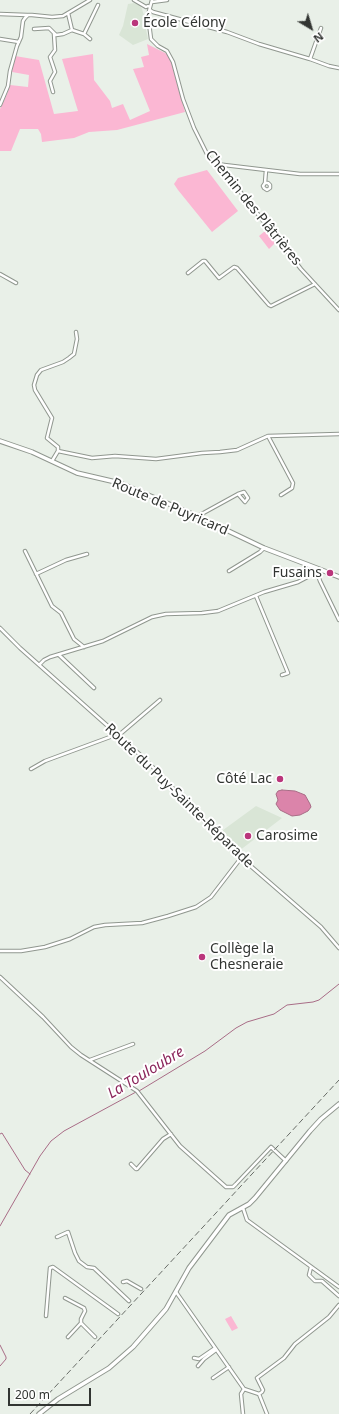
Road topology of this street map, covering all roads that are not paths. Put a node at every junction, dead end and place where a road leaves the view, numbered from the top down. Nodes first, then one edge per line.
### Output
1 (90, 0) edge
2 (134, 0) edge
3 (167, 0) edge
4 (152, 1) edge
5 (98, 5) dead end
6 (149, 9) junction
7 (68, 13) junction
8 (0, 14) edge
9 (28, 15) junction
10 (321, 28) dead end
11 (34, 29) dead end
12 (72, 30) junction
13 (54, 34) junction
14 (84, 34) junction
15 (0, 39) edge
16 (90, 39) dead end
17 (19, 42) junction
18 (310, 59) junction
19 (339, 68) edge
20 (54, 92) dead end
21 (0, 105) edge
22 (215, 163) junction
23 (266, 170) junction
24 (339, 174) edge
25 (265, 183) dead end
26 (188, 273) dead end
27 (0, 274) edge
28 (16, 283) dead end
29 (315, 284) junction
30 (339, 310) edge
31 (76, 332) dead end
32 (339, 434) edge
33 (268, 436) junction
34 (0, 441) edge
35 (58, 451) junction
36 (52, 461) junction
37 (238, 494) dead end
38 (281, 495) dead end
39 (197, 516) junction
40 (264, 548) junction
41 (25, 551) dead end
42 (87, 554) dead end
43 (318, 570) junction
44 (229, 571) dead end
45 (36, 574) junction
46 (339, 577) edge
47 (256, 596) junction
48 (339, 620) edge
49 (0, 628) edge
50 (85, 647) junction
51 (58, 654) junction
52 (39, 665) junction
53 (282, 675) dead end
54 (94, 688) dead end
55 (160, 700) dead end
56 (118, 734) junction
57 (31, 770) dead end
58 (241, 858) junction
59 (339, 948) edge
60 (0, 951) edge
61 (0, 977) edge
62 (133, 1044) dead end
63 (90, 1060) junction
64 (339, 1104) edge
65 (171, 1134) junction
66 (286, 1161) junction
67 (131, 1164) dead end
68 (243, 1208) junction
69 (57, 1237) dead end
70 (311, 1267) junction
71 (123, 1282) dead end
72 (339, 1287) edge
73 (141, 1289) dead end
74 (176, 1292) junction
75 (339, 1296) edge
76 (65, 1298) dead end
77 (129, 1301) dead end
78 (339, 1305) edge
79 (118, 1314) dead end
80 (46, 1316) dead end
81 (81, 1323) junction
82 (68, 1337) dead end
83 (95, 1337) dead end
84 (216, 1349) junction
85 (194, 1358) dead end
86 (198, 1366) dead end
87 (229, 1367) junction
88 (213, 1378) dead end
89 (244, 1389) junction
90 (259, 1394) junction
91 (39, 1414) edge
92 (243, 1414) edge
93 (267, 1414) edge

1 - 7 street
2 - 6 street
3 - 4 street
4 - 6 street
5 - 14 street
6 - 18 street
6 - 22 street, Chemin des Plâtrières
7 - 9 street
7 - 12 street
8 - 9 street
9 - 17 street
10 - 18 street
11 - 13 street
12 - 13 street
12 - 14 street
13 - 20 street
14 - 16 street
15 - 17 street
17 - 21 street
18 - 19 street
22 - 23 street
22 - 29 street, Chemin des Plâtrières
23 - 24 street
23 - 25 street
26 - 29 street
27 - 28 street
29 - 30 street, Chemin des Plâtrières
31 - 35 street
32 - 33 street
33 - 35 street
33 - 38 street
34 - 36 main road, Route de Puyricard
35 - 36 street
36 - 39 main road, Route de Puyricard
37 - 39 street
39 - 40 main road, Route de Puyricard
40 - 43 main road, Route de Puyricard
40 - 44 street
41 - 45 street
42 - 45 street
43 - 46 main road, Route de Puyricard
43 - 47 street
43 - 48 street
45 - 50 street
47 - 50 street
47 - 53 street
49 - 52 street, Route du Puy-Sainte-Réparade
50 - 51 street
51 - 52 street
51 - 54 street
52 - 56 street, Route du Puy-Sainte-Réparade
55 - 56 street
56 - 57 street
56 - 58 street, Route du Puy-Sainte-Réparade
58 - 59 street, Route du Puy-Sainte-Réparade
58 - 60 street
61 - 63 street
62 - 63 street
63 - 65 street
64 - 66 main road
65 - 66 street
65 - 67 street
66 - 68 main road
68 - 70 street
68 - 74 main road
69 - 77 street
70 - 72 street
70 - 75 street
71 - 73 street
74 - 84 street
74 - 91 main road
76 - 81 street
78 - 90 street
79 - 80 street
81 - 82 street
81 - 83 street
84 - 85 street
84 - 86 street
84 - 87 street
87 - 88 street
87 - 89 street
89 - 90 street
89 - 92 street
90 - 93 street

